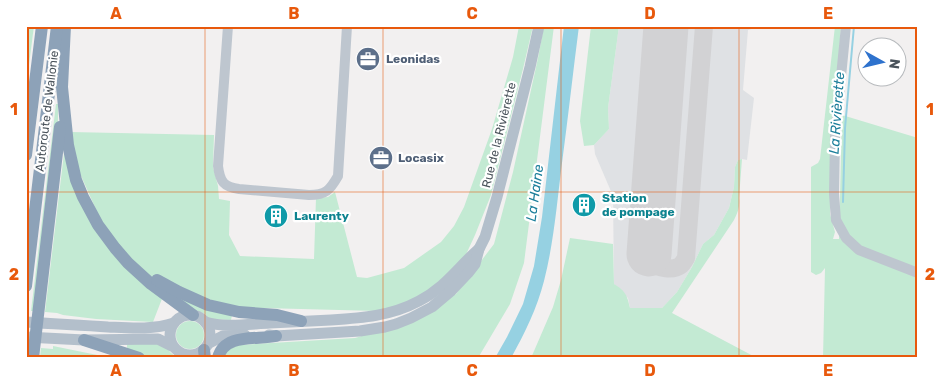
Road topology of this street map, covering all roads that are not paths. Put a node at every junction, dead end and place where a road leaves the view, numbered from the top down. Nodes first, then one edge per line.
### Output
1 (42, 26) edge
2 (57, 26) edge
3 (65, 26) edge
4 (228, 26) edge
5 (347, 26) edge
6 (539, 26) edge
7 (846, 26) edge
8 (62, 88) junction
9 (26, 155) edge
10 (115, 248) junction
11 (479, 249) junction
12 (918, 273) edge
13 (26, 286) edge
14 (192, 316) junction
15 (301, 321) junction
16 (26, 322) edge
17 (205, 322) junction
18 (174, 323) junction
19 (276, 336) junction
20 (26, 337) edge
21 (84, 340) junction
22 (172, 346) junction
23 (206, 350) edge
24 (33, 358) edge
25 (139, 358) edge
26 (218, 358) edge

1 - 9 highway, Autoroute de Wallonie
2 - 13 highway, Autoroute de Wallonie
3 - 8 highway
4 - 5 street
6 - 11 main road, Rue de la Rivièrette
7 - 12 street
8 - 10 highway
8 - 24 highway
10 - 14 highway
10 - 15 highway
11 - 15 main road
11 - 19 main road, Rue de la Rivièrette
14 - 17 main road
14 - 18 main road
15 - 17 main road
16 - 18 main road
17 - 23 main road
18 - 22 main road
19 - 23 main road, Rue de la Rivièrette
19 - 26 highway
20 - 21 main road
21 - 22 main road
21 - 25 highway
22 - 23 main road

